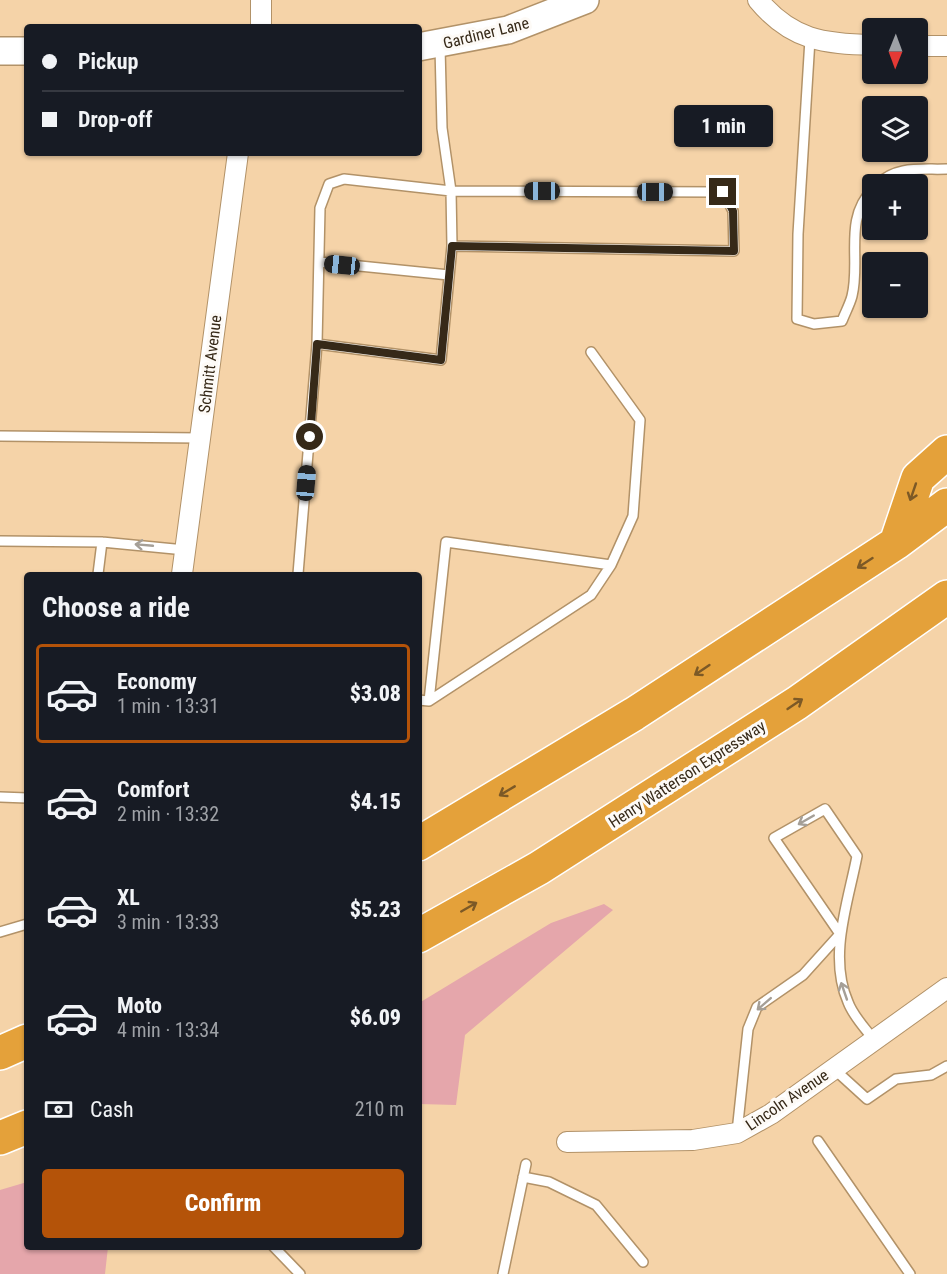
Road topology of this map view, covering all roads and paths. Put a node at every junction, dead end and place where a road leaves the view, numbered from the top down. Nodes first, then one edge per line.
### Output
1 (261, 0) edge
2 (585, 0) edge
3 (758, 0) edge
4 (261, 24) edge
5 (810, 39) junction
6 (862, 45) edge
7 (429, 46) edge
8 (928, 46) edge
9 (947, 46) edge
10 (0, 51) edge
11 (24, 51) edge
12 (238, 156) edge
13 (947, 169) edge
14 (894, 174) edge
15 (451, 191) junction
16 (862, 205) edge
17 (452, 246) junction
18 (320, 262) junction
19 (449, 275) junction
20 (317, 344) junction
21 (591, 352) dead end
22 (0, 436) edge
23 (200, 438) junction
24 (947, 452) edge
25 (947, 505) edge
26 (0, 541) edge
27 (102, 542) junction
28 (896, 543) junction
29 (185, 550) junction
30 (611, 565) junction
31 (98, 572) edge
32 (182, 572) edge
33 (298, 572) edge
34 (947, 597) edge
35 (422, 700) edge
36 (429, 701) junction
37 (0, 797) edge
38 (24, 798) edge
39 (422, 842) edge
40 (24, 925) edge
41 (0, 932) edge
42 (422, 934) edge
43 (840, 934) junction
44 (947, 988) edge
45 (874, 1040) junction
46 (24, 1042) edge
47 (0, 1053) edge
48 (947, 1066) edge
49 (834, 1069) junction
50 (24, 1128) edge
51 (737, 1133) junction
52 (0, 1138) edge
53 (818, 1141) dead end
54 (567, 1142) dead end
55 (526, 1164) dead end
56 (523, 1177) junction
57 (276, 1250) edge
58 (643, 1262) dead end
59 (300, 1274) edge
60 (503, 1274) edge
61 (910, 1274) edge

1 - 4 street
2 - 7 street, Gardiner Lane
3 - 5 street
5 - 6 street
5 - 16 lane
7 - 15 lane
8 - 9 street
10 - 11 street
12 - 23 street, Schmitt Avenue
13 - 14 lane
15 - 17 lane
15 - 17 lane
15 - 18 lane
17 - 19 lane
18 - 19 lane
18 - 20 lane
19 - 20 lane
20 - 33 lane
21 - 30 lane
22 - 23 lane
23 - 29 street, Schmitt Avenue
24 -> 28 highway
25 - 28 highway
26 - 27 lane
29 -> 27 lane
27 - 31 lane
28 -> 39 highway
29 - 32 street, Schmitt Avenue
30 - 36 lane
30 - 36 lane
42 -> 34 highway, Henry Watterson Expressway
35 - 36 lane
37 - 38 lane
40 - 41 lane
43 -> 43 lane
45 -> 43 lane
43 -> 51 lane
44 - 45 street, Lincoln Avenue
45 - 49 street, Lincoln Avenue
46 - 47 highway
48 - 49 lane
49 - 51 street, Lincoln Avenue
50 - 52 highway
51 - 54 street, Lincoln Avenue
53 - 61 lane
55 - 56 lane
56 - 58 lane
56 - 60 lane
57 - 59 lane

